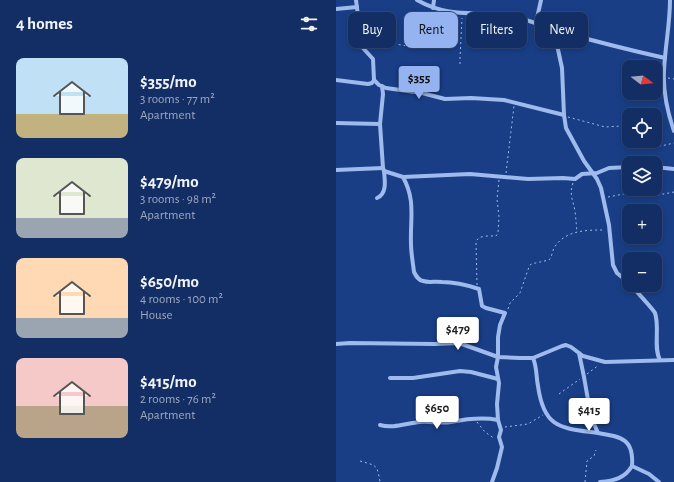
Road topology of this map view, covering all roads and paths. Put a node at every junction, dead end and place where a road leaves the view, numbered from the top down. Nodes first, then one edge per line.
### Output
1 (356, 0) edge
2 (417, 0) edge
3 (434, 0) edge
4 (541, 0) edge
5 (670, 0) edge
6 (357, 7) junction
7 (433, 8) junction
8 (336, 9) edge
9 (538, 12) edge
10 (464, 13) junction
11 (535, 23) edge
12 (588, 39) edge
13 (396, 43) edge
14 (558, 48) edge
15 (665, 58) junction
16 (460, 64) dead end
17 (664, 77) junction
18 (674, 79) edge
19 (336, 80) edge
20 (374, 80) junction
21 (382, 86) junction
22 (514, 103) junction
23 (564, 115) junction
24 (336, 123) edge
25 (380, 124) junction
26 (622, 126) edge
27 (674, 131) edge
28 (674, 143) edge
29 (662, 146) edge
30 (622, 167) edge
31 (662, 168) edge
32 (384, 169) junction
33 (674, 169) edge
34 (336, 170) edge
35 (592, 174) junction
36 (403, 177) junction
37 (499, 177) junction
38 (505, 177) junction
39 (575, 179) junction
40 (674, 192) edge
41 (377, 198) dead end
42 (603, 201) junction
43 (609, 230) junction
44 (577, 231) junction
45 (622, 276) edge
46 (479, 289) junction
47 (637, 292) edge
48 (505, 313) junction
49 (336, 344) edge
50 (579, 353) junction
51 (498, 357) junction
52 (533, 358) junction
53 (660, 360) junction
54 (674, 360) edge
55 (605, 362) junction
56 (584, 376) junction
57 (390, 378) dead end
58 (498, 379) junction
59 (559, 394) dead end
60 (547, 413) junction
61 (476, 420) junction
62 (498, 420) junction
63 (380, 425) dead end
64 (501, 428) junction
65 (598, 433) junction
66 (501, 441) junction
67 (596, 450) dead end
68 (360, 461) dead end
69 (632, 466) junction
70 (380, 482) edge
71 (492, 482) edge
72 (585, 482) edge
73 (600, 482) edge
74 (659, 482) edge

1 - 6 street
2 - 7 street
3 - 7 street
4 - 9 street
5 - 15 street
6 - 8 street
6 - 20 street
7 - 10 street
7 - 13 path
10 - 11 street
10 - 16 path
12 - 15 street
14 - 23 street
15 - 17 street
17 - 18 path
17 - 27 street
19 - 20 street
20 - 21 street
21 - 22 street
21 - 25 street
22 - 23 street
22 - 38 path
23 - 26 path
23 - 35 street
24 - 25 street
25 - 32 street
28 - 29 path
30 - 35 street
31 - 33 street
32 - 34 street
32 - 36 street
32 - 41 street
35 - 39 street
35 - 42 street
36 - 37 street
36 - 46 street
37 - 38 street
37 - 46 path
38 - 39 street
39 - 44 path
40 - 42 path
42 - 43 street
43 - 44 path
43 - 45 street
44 - 48 path
46 - 48 street
47 - 53 street
48 - 51 street
49 - 51 street
50 - 52 street
50 - 55 street
50 - 56 street
51 - 52 street
51 - 58 street
52 - 60 street
53 - 54 street
53 - 55 street
55 - 56 path
56 - 59 path
56 - 65 street
57 - 58 street
58 - 62 street
60 - 64 path
60 - 65 street
61 - 62 street
61 - 63 street
61 - 66 path
62 - 64 street
64 - 66 street
65 - 69 street
66 - 71 street
67 - 72 path
68 - 70 path
69 - 73 street
69 - 74 street

